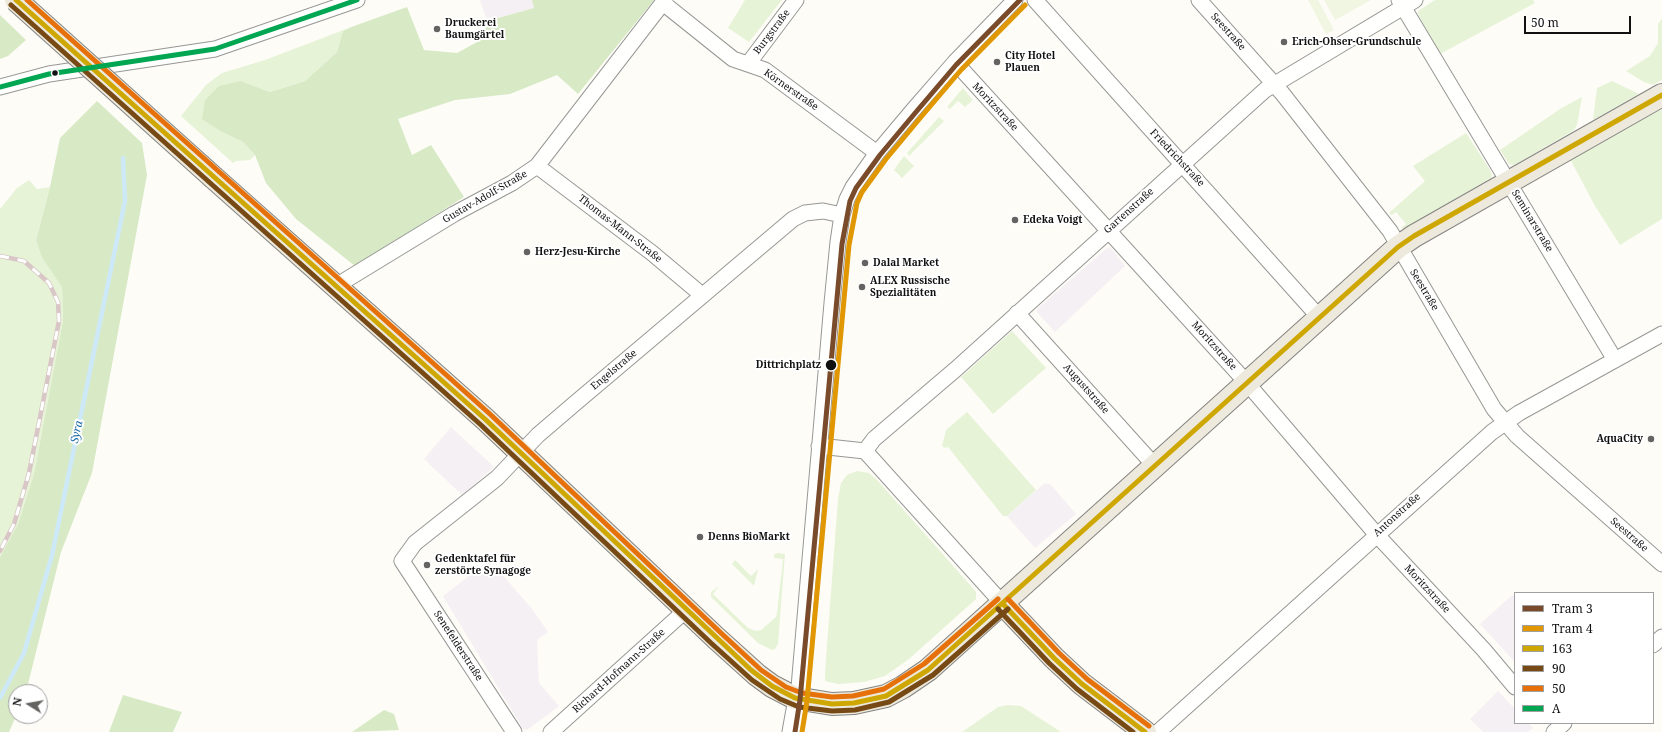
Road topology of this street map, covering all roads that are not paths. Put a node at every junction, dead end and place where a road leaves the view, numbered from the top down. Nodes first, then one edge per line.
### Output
1 (16, 0) edge
2 (357, 0) edge
3 (796, 0) edge
4 (1015, 0) edge
5 (1035, 0) edge
6 (1199, 0) edge
7 (664, 2) edge
8 (1406, 2) edge
9 (955, 62) junction
10 (748, 64) junction
11 (1274, 83) junction
12 (0, 87) edge
13 (1662, 95) edge
14 (877, 153) junction
15 (1182, 164) junction
16 (537, 166) junction
17 (1508, 182) junction
18 (842, 215) junction
19 (1109, 230) junction
20 (1398, 247) junction
21 (336, 286) junction
22 (702, 295) junction
23 (1017, 313) junction
24 (1319, 317) junction
25 (1662, 334) edge
26 (1616, 360) junction
27 (1247, 383) junction
28 (1505, 422) junction
29 (819, 446) junction
30 (865, 451) junction
31 (522, 453) junction
32 (1154, 465) junction
33 (1376, 534) junction
34 (402, 561) joint
35 (1662, 564) edge
36 (1003, 604) junction
37 (686, 610) junction
38 (1662, 637) edge
39 (1654, 644) edge
40 (1514, 686) edge
41 (798, 699) junction
42 (1546, 724) edge
43 (1563, 724) edge
44 (514, 732) edge
45 (551, 732) edge
46 (792, 732) edge
47 (1145, 732) edge
48 (1158, 732) edge
49 (1553, 732) edge

1 - 21 main road, bridge
2 - 12 street
3 - 10 street, Burgstraße
4 - 9 street
5 - 15 street, Friedrichstraße
6 - 11 street, Seestraße
7 - 10 street, Körnerstraße
7 - 16 street, Gustav-Adolf-Straße
8 - 11 street, Gartenstraße
8 - 17 street, Seminarstraße
9 - 14 street
9 - 19 street, Moritzstraße
10 - 14 street, Körnerstraße
11 - 15 street, Gartenstraße
11 - 20 street, Seestraße
13 - 17 main road
14 - 18 street
15 - 19 street, Gartenstraße
15 - 24 street, Friedrichstraße
16 - 21 street, Gustav-Adolf-Straße
16 - 22 street, Thomas-Mann-Straße
17 - 20 main road
17 - 26 street, Seminarstraße
18 - 22 street, Engelstraße
18 - 29 street
19 - 23 street, Gartenstraße
19 - 27 street, Moritzstraße
20 - 24 main road
20 - 28 street, Seestraße
21 - 31 main road
22 - 31 street, Engelstraße
23 - 30 street, Gartenstraße
23 - 32 street, Auguststraße
24 - 27 main road
25 - 26 street, Antonstraße
26 - 28 street, Antonstraße
27 - 32 main road
27 - 33 street, Moritzstraße
28 - 33 street, Antonstraße
28 - 35 street, Seestraße
29 - 30 street
29 - 41 street
30 - 36 street
31 - 34 street, Engelstraße
31 - 37 main road
32 - 36 main road
33 - 40 street, Moritzstraße
33 - 48 street, Antonstraße
34 - 44 street, Senefelderstraße
36 - 41 main road
36 - 47 main road
37 - 41 main road
37 - 45 street, Richard-Hofmann-Straße
38 - 39 street
41 - 46 street
42 - 49 street
43 - 49 street

